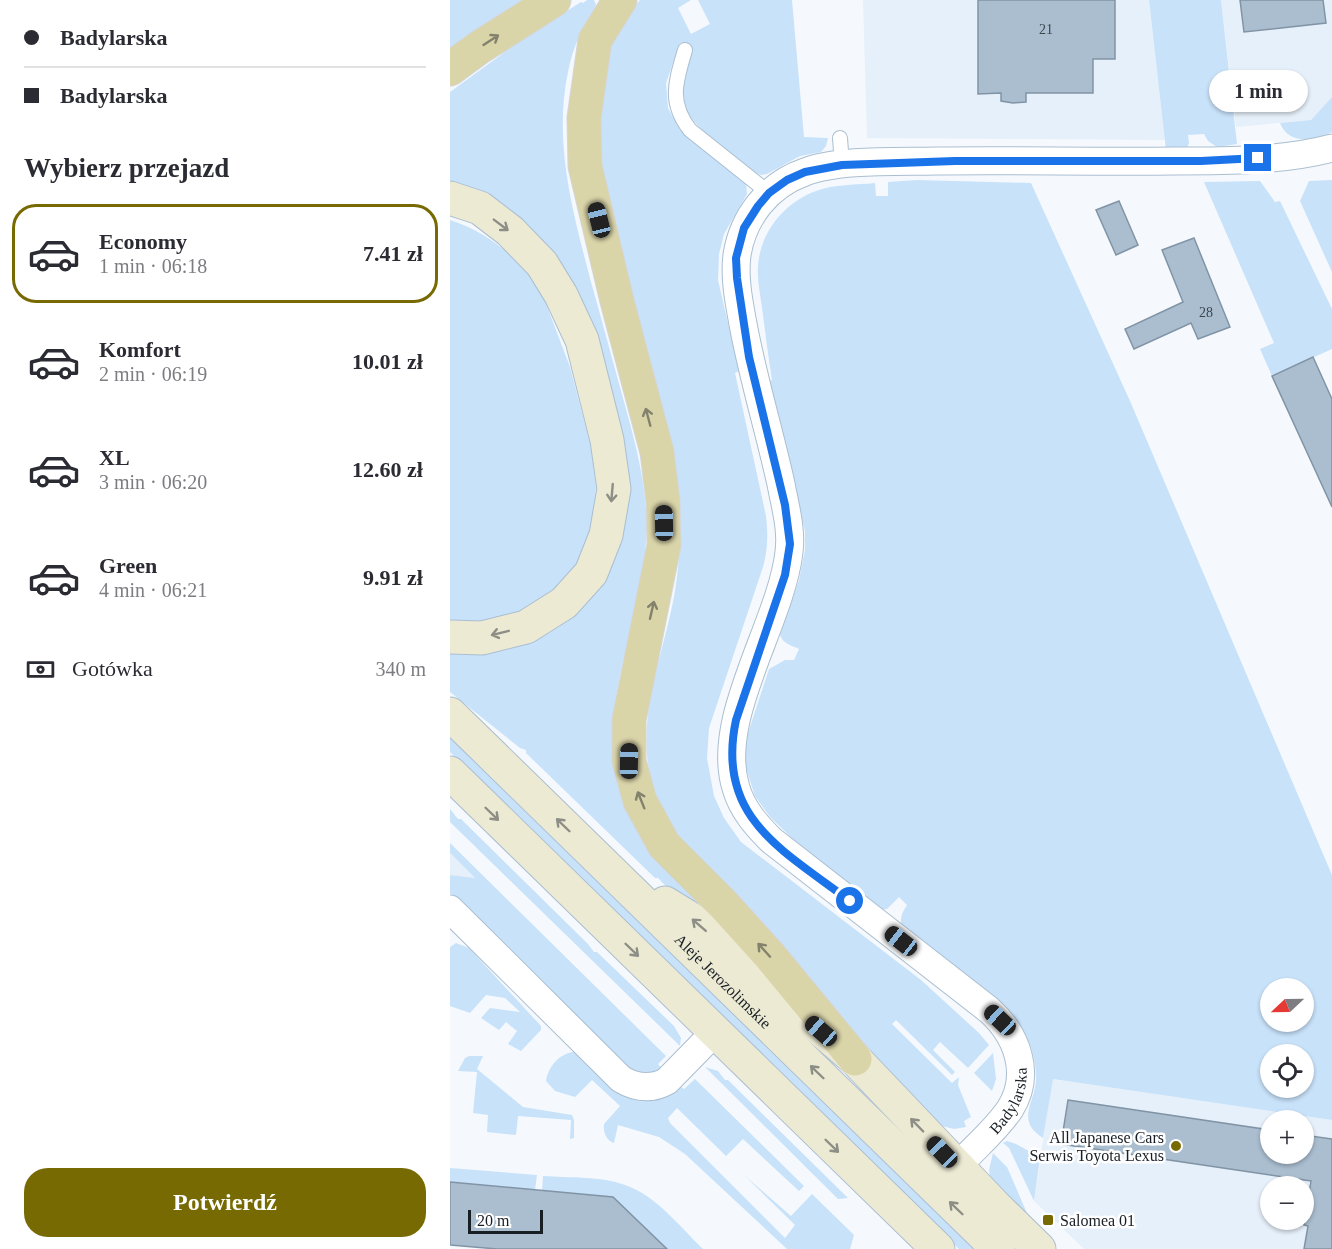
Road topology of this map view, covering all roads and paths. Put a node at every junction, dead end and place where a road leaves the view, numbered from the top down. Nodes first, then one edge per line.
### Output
1 (554, 0) edge
2 (620, 0) edge
3 (685, 50) dead end
4 (450, 69) edge
5 (840, 138) dead end
6 (1332, 148) edge
7 (842, 165) junction
8 (769, 193) junction
9 (450, 198) edge
10 (450, 637) edge
11 (450, 714) edge
12 (450, 773) edge
13 (605, 866) junction
14 (450, 909) edge
15 (716, 1031) junction
16 (855, 1059) junction
17 (957, 1167) junction
18 (938, 1249) edge
19 (998, 1249) edge
20 (1039, 1249) edge

4 -> 1 main road
16 -> 2 main road
3 - 8 lane
5 - 7 lane
6 - 7 street, Badylarska
7 - 8 street, Badylarska
8 - 17 street, Badylarska
9 -> 10 main road
13 -> 11 main road, Aleje Jerozolimskie
12 -> 15 main road
16 -> 13 main road
19 -> 13 main road, Aleje Jerozolimskie
14 - 15 street
15 -> 18 main road
17 -> 16 main road
17 - 20 main road

